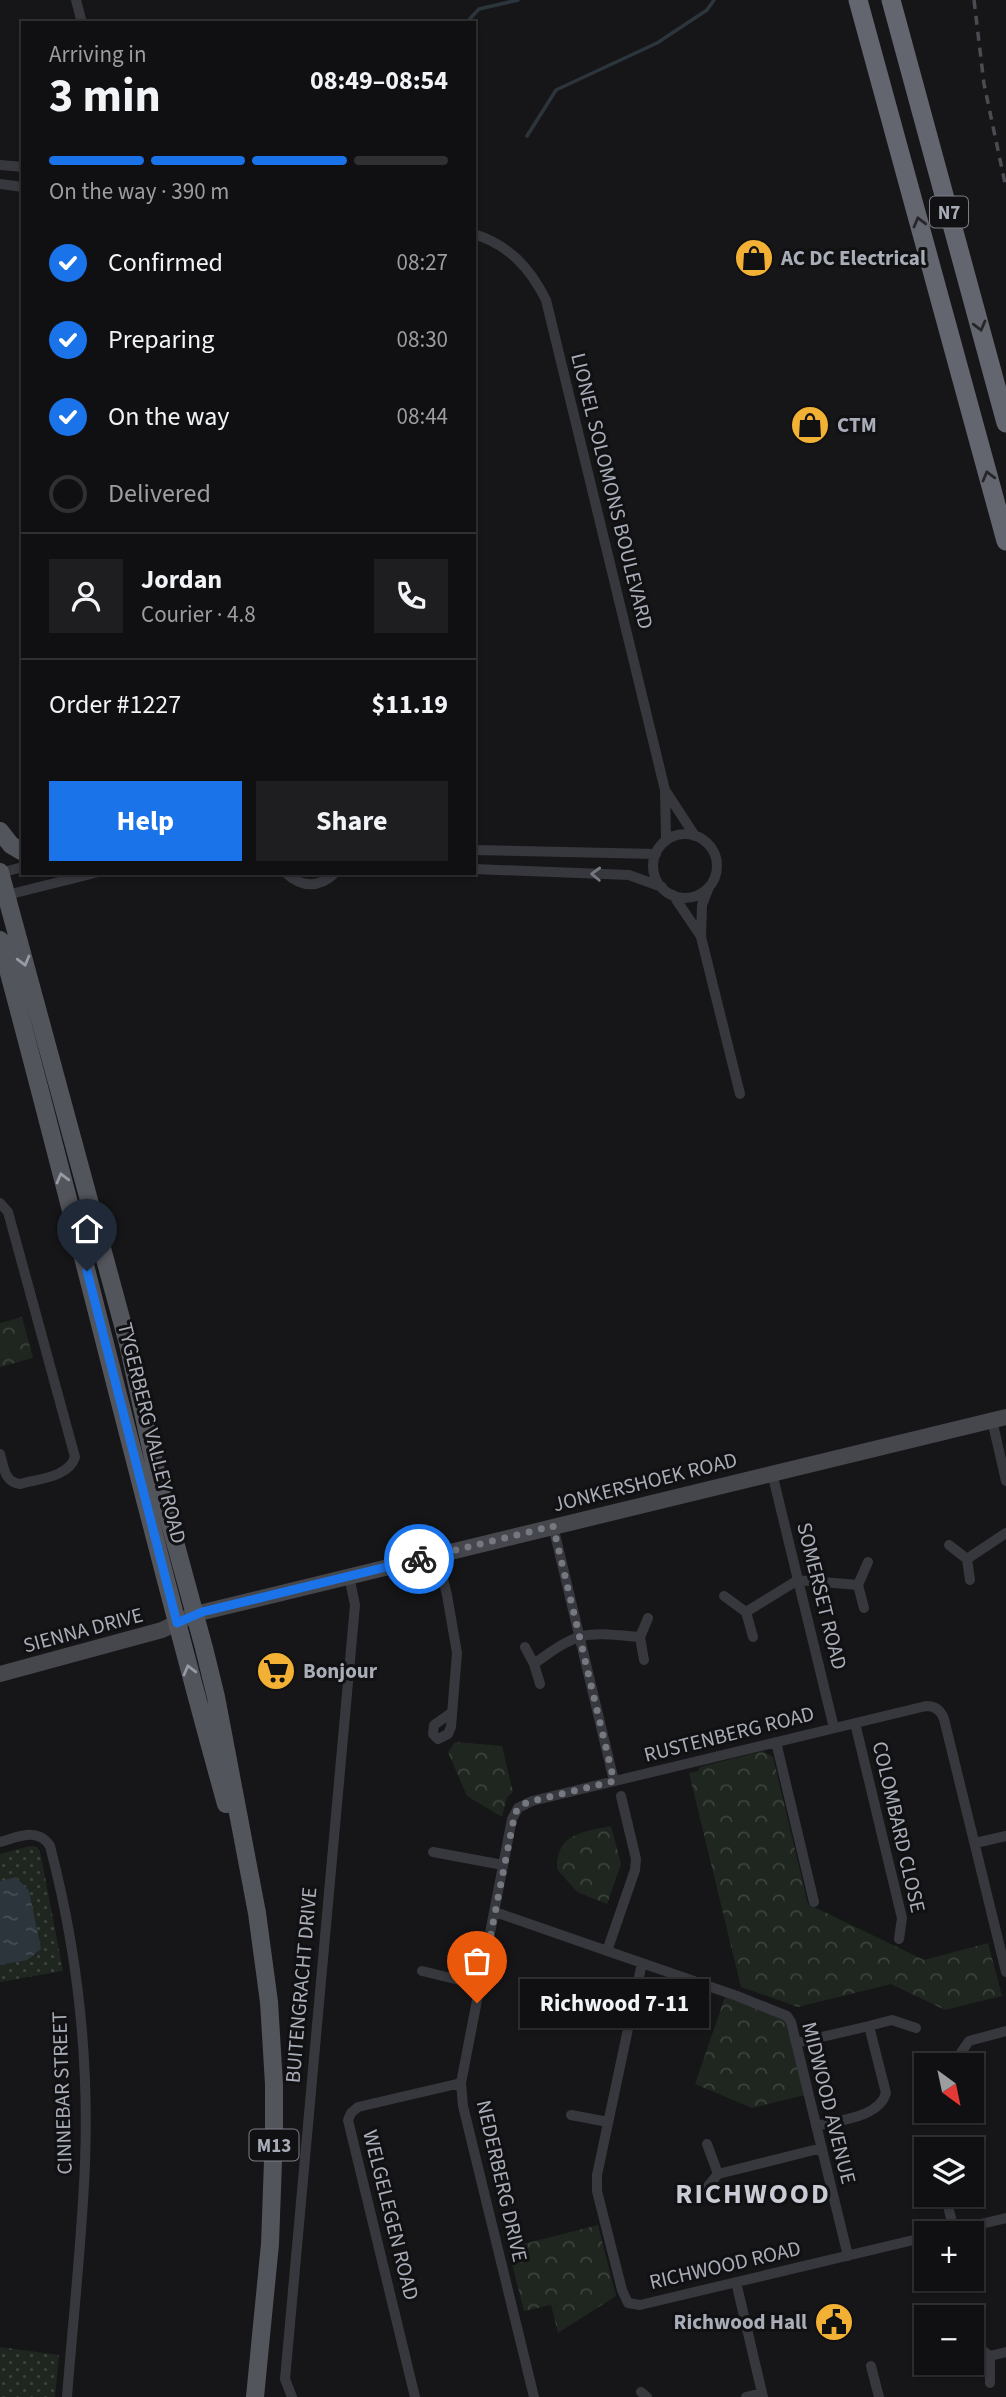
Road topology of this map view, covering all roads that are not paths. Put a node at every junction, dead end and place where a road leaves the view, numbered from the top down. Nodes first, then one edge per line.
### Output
1 (76, 0) edge
2 (845, 0) edge
3 (858, 0) edge
4 (891, 0) edge
5 (900, 0) edge
6 (81, 21) edge
7 (900, 151) junction
8 (0, 164) edge
9 (21, 167) edge
10 (0, 184) edge
11 (21, 187) edge
12 (476, 235) edge
13 (967, 278) junction
14 (1006, 423) edge
15 (1006, 541) edge
16 (665, 789) junction
17 (0, 831) edge
18 (695, 836) junction
19 (666, 840) junction
20 (476, 850) edge
21 (21, 851) edge
22 (656, 854) junction
23 (21, 868) edge
24 (476, 869) edge
25 (0, 873) edge
26 (87, 875) edge
27 (286, 875) edge
28 (333, 875) edge
29 (662, 887) junction
30 (709, 887) junction
31 (673, 895) junction
32 (3, 896) edge
33 (701, 937) junction
34 (0, 940) edge
35 (740, 1094) dead end
36 (0, 1203) edge
37 (999, 1419) edge
38 (0, 1454) edge
39 (772, 1473) junction
40 (1006, 1480) edge
41 (553, 1526) junction
42 (1006, 1533) edge
43 (949, 1545) dead end
44 (437, 1555) junction
45 (967, 1559) junction
46 (868, 1563) dead end
47 (349, 1576) junction
48 (798, 1580) junction
49 (970, 1580) dead end
50 (858, 1585) junction
51 (724, 1596) dead end
52 (864, 1608) dead end
53 (746, 1612) junction
54 (195, 1614) junction
55 (648, 1618) dead end
56 (177, 1623) junction
57 (579, 1636) junction
58 (640, 1637) junction
59 (752, 1637) dead end
60 (525, 1647) dead end
61 (644, 1660) dead end
62 (534, 1664) junction
63 (0, 1674) edge
64 (540, 1684) dead end
65 (451, 1713) dead end
66 (855, 1723) junction
67 (834, 1728) junction
68 (776, 1742) junction
69 (614, 1781) junction
70 (621, 1796) dead end
71 (518, 1808) joint
72 (1006, 1836) edge
73 (0, 1842) edge
74 (975, 1843) junction
75 (433, 1853) dead end
76 (503, 1865) junction
77 (254, 1894) junction
78 (814, 1902) dead end
79 (495, 1912) junction
80 (899, 1939) dead end
81 (607, 1951) junction
82 (1004, 1951) edge
83 (642, 1963) junction
84 (422, 1971) dead end
85 (1006, 1972) edge
86 (480, 1985) junction
87 (869, 2026) junction
88 (916, 2028) dead end
89 (1006, 2031) edge
90 (796, 2043) junction
91 (961, 2053) edge
92 (461, 2083) junction
93 (571, 2115) dead end
94 (608, 2122) junction
95 (816, 2126) junction
96 (707, 2144) dead end
97 (822, 2148) junction
98 (718, 2174) junction
99 (705, 2190) dead end
100 (1006, 2218) edge
101 (984, 2223) edge
102 (914, 2240) edge
103 (848, 2256) junction
104 (736, 2283) junction
105 (984, 2352) edge
106 (1006, 2352) edge
107 (990, 2356) junction
108 (871, 2367) dead end
109 (990, 2383) dead end
110 (762, 2395) edge
111 (67, 2397) edge
112 (256, 2397) edge
113 (292, 2397) edge
114 (415, 2397) edge
115 (534, 2397) edge
116 (746, 2397) edge
117 (879, 2397) edge

1 - 6 street
2 - 7 highway
3 - 7 highway, N7
4 - 13 highway, N7
5 - 13 highway
15 -> 7 highway, N7
8 - 9 street
10 - 11 street
12 - 16 street, LIONEL SOLOMONS BOULEVARD
13 -> 14 highway, N7
16 - 18 street, LIONEL SOLOMONS BOULEVARD
16 - 19 street, LIONEL SOLOMONS BOULEVARD
17 - 21 main road
18 - 19 street
18 - 30 street
19 - 22 street
20 - 22 street
22 - 29 street
23 - 25 street
29 -> 24 street
25 - 32 main road, TYGERBERG VALLEY ROAD / M13
26 - 32 street
27 - 28 street
29 - 31 street
30 - 31 street
30 - 33 street
31 - 33 street
32 -> 54 main road, TYGERBERG VALLEY ROAD / M13
33 - 35 street
56 -> 34 main road, TYGERBERG VALLEY ROAD / M13
36 - 38 street
37 - 39 street, JONKERSHOEK ROAD
37 - 40 street
39 - 41 street, JONKERSHOEK ROAD
39 - 48 street, SOMERSET ROAD
41 - 44 street, JONKERSHOEK ROAD
41 - 57 street
42 - 45 street
43 - 45 street
44 - 47 street, JONKERSHOEK ROAD
44 - 65 street
45 - 49 street
46 - 50 street
47 - 54 street, JONKERSHOEK ROAD
47 - 113 street, BUITENGRACHT DRIVE
48 - 50 street
48 - 53 street
48 - 67 street, SOMERSET ROAD
50 - 52 street
51 - 53 street
53 - 59 street
54 - 56 street, SIENNA DRIVE
54 - 77 main road, TYGERBERG VALLEY ROAD / M13
55 - 58 street
56 - 63 street, SIENNA DRIVE
77 -> 56 main road, TYGERBERG VALLEY ROAD / M13
57 - 58 street
57 - 62 street
57 - 69 street
58 - 61 street
60 - 62 street
62 - 64 street
66 - 67 street, RUSTENBERG ROAD
66 - 74 street, RUSTENBERG ROAD
66 - 80 street, COLOMBARD CLOSE
67 - 68 street, RUSTENBERG ROAD
68 - 69 street, RUSTENBERG ROAD
68 - 78 street
69 - 71 street, RUSTENBERG ROAD
70 - 81 street
71 - 76 street, NEDERBERG DRIVE
72 - 74 street
73 - 111 street, CINNEBAR STREET
74 - 82 street
75 - 76 street
76 - 79 street, NEDERBERG DRIVE
77 - 112 main road, TYGERBERG VALLEY ROAD / M13
79 - 81 street, MIDWOOD AVENUE
79 - 86 street, NEDERBERG DRIVE
81 - 83 street, MIDWOOD AVENUE
82 - 85 street
83 - 90 street, MIDWOOD AVENUE
83 - 94 street, RICHWOOD ROAD
84 - 86 street
86 - 92 street, NEDERBERG DRIVE
87 - 88 street
87 - 90 street
87 - 95 street
89 - 91 street
90 - 95 street, MIDWOOD AVENUE
92 - 114 street, WELGELEGEN ROAD
92 - 115 street, NEDERBERG DRIVE
93 - 94 street
94 - 104 street, RICHWOOD ROAD
95 - 97 street, MIDWOOD AVENUE
96 - 98 street
97 - 98 street
97 - 103 street, MIDWOOD AVENUE
98 - 99 street
100 - 101 street
102 - 103 street, RICHWOOD ROAD
103 - 104 street, RICHWOOD ROAD
104 - 110 street
105 - 107 street
106 - 107 street
107 - 109 street
108 - 117 street
110 - 116 street

